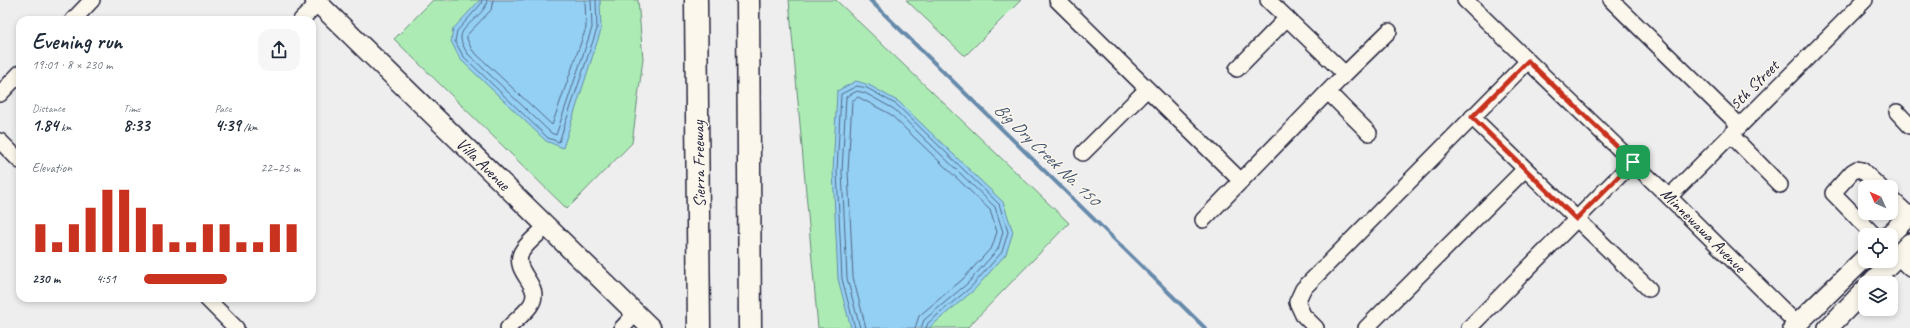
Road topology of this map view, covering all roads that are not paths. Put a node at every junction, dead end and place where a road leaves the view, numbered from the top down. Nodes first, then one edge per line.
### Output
1 (92, 0) edge
2 (696, 0) edge
3 (748, 0) edge
4 (1057, 0) edge
5 (1268, 0) edge
6 (1465, 0) edge
7 (1611, 0) edge
8 (1865, 0) edge
9 (316, 2) edge
10 (77, 16) edge
11 (304, 16) edge
12 (1287, 18) junction
13 (1390, 31) dead end
14 (1528, 61) junction
15 (1237, 69) dead end
16 (1346, 74) junction
17 (16, 77) edge
18 (1147, 89) junction
19 (1328, 92) junction
20 (0, 94) edge
21 (1897, 112) dead end
22 (1472, 117) junction
23 (1910, 126) edge
24 (1735, 130) junction
25 (1369, 132) dead end
26 (0, 142) edge
27 (1083, 153) dead end
28 (16, 157) edge
29 (1633, 162) junction
30 (1525, 169) junction
31 (1873, 180) edge
32 (1241, 181) junction
33 (1780, 185) dead end
34 (1669, 197) junction
35 (1898, 204) edge
36 (1910, 215) edge
37 (1576, 219) junction
38 (1858, 219) edge
39 (1203, 220) dead end
40 (1859, 220) edge
41 (547, 226) junction
42 (1867, 228) edge
43 (1896, 228) edge
44 (750, 236) junction
45 (1906, 256) edge
46 (1858, 265) edge
47 (1880, 276) edge
48 (1649, 289) dead end
49 (1858, 297) edge
50 (209, 302) edge
51 (642, 319) edge
52 (1797, 327) edge
53 (236, 328) edge
54 (508, 328) edge
55 (622, 328) edge
56 (699, 328) edge
57 (750, 328) edge
58 (758, 328) edge
59 (1316, 328) edge
60 (1366, 328) edge
61 (1469, 328) edge
62 (1828, 328) edge

1 - 10 street
2 - 56 highway, Sierra Freeway
3 - 44 highway
4 - 18 street
5 - 12 street
6 - 14 street, Minnewawa Avenue
7 - 24 street
8 - 24 street, 5th Street
9 - 11 street
9 - 41 main road, Villa Avenue
12 - 15 street
12 - 16 street
13 - 16 street
14 - 22 street
14 - 29 street, Minnewawa Avenue
16 - 19 street
17 - 20 street
18 - 27 street
18 - 32 street
19 - 25 street
19 - 32 street
21 - 23 street
22 - 30 street
22 - 59 street
24 - 33 street
24 - 34 street, 5th Street
26 - 28 street
29 - 34 street, Minnewawa Avenue
29 - 37 street
30 - 37 street
30 - 60 street
31 - 38 street
32 - 39 street
34 - 52 street, Minnewawa Avenue
35 - 36 street
36 - 43 main road
37 - 48 street
37 - 61 street
40 - 42 street
41 - 51 main road, Villa Avenue
41 - 54 street
44 - 57 highway
44 - 58 highway
45 - 47 main road
46 - 52 main road
49 - 62 main road
50 - 53 street
51 - 55 street

